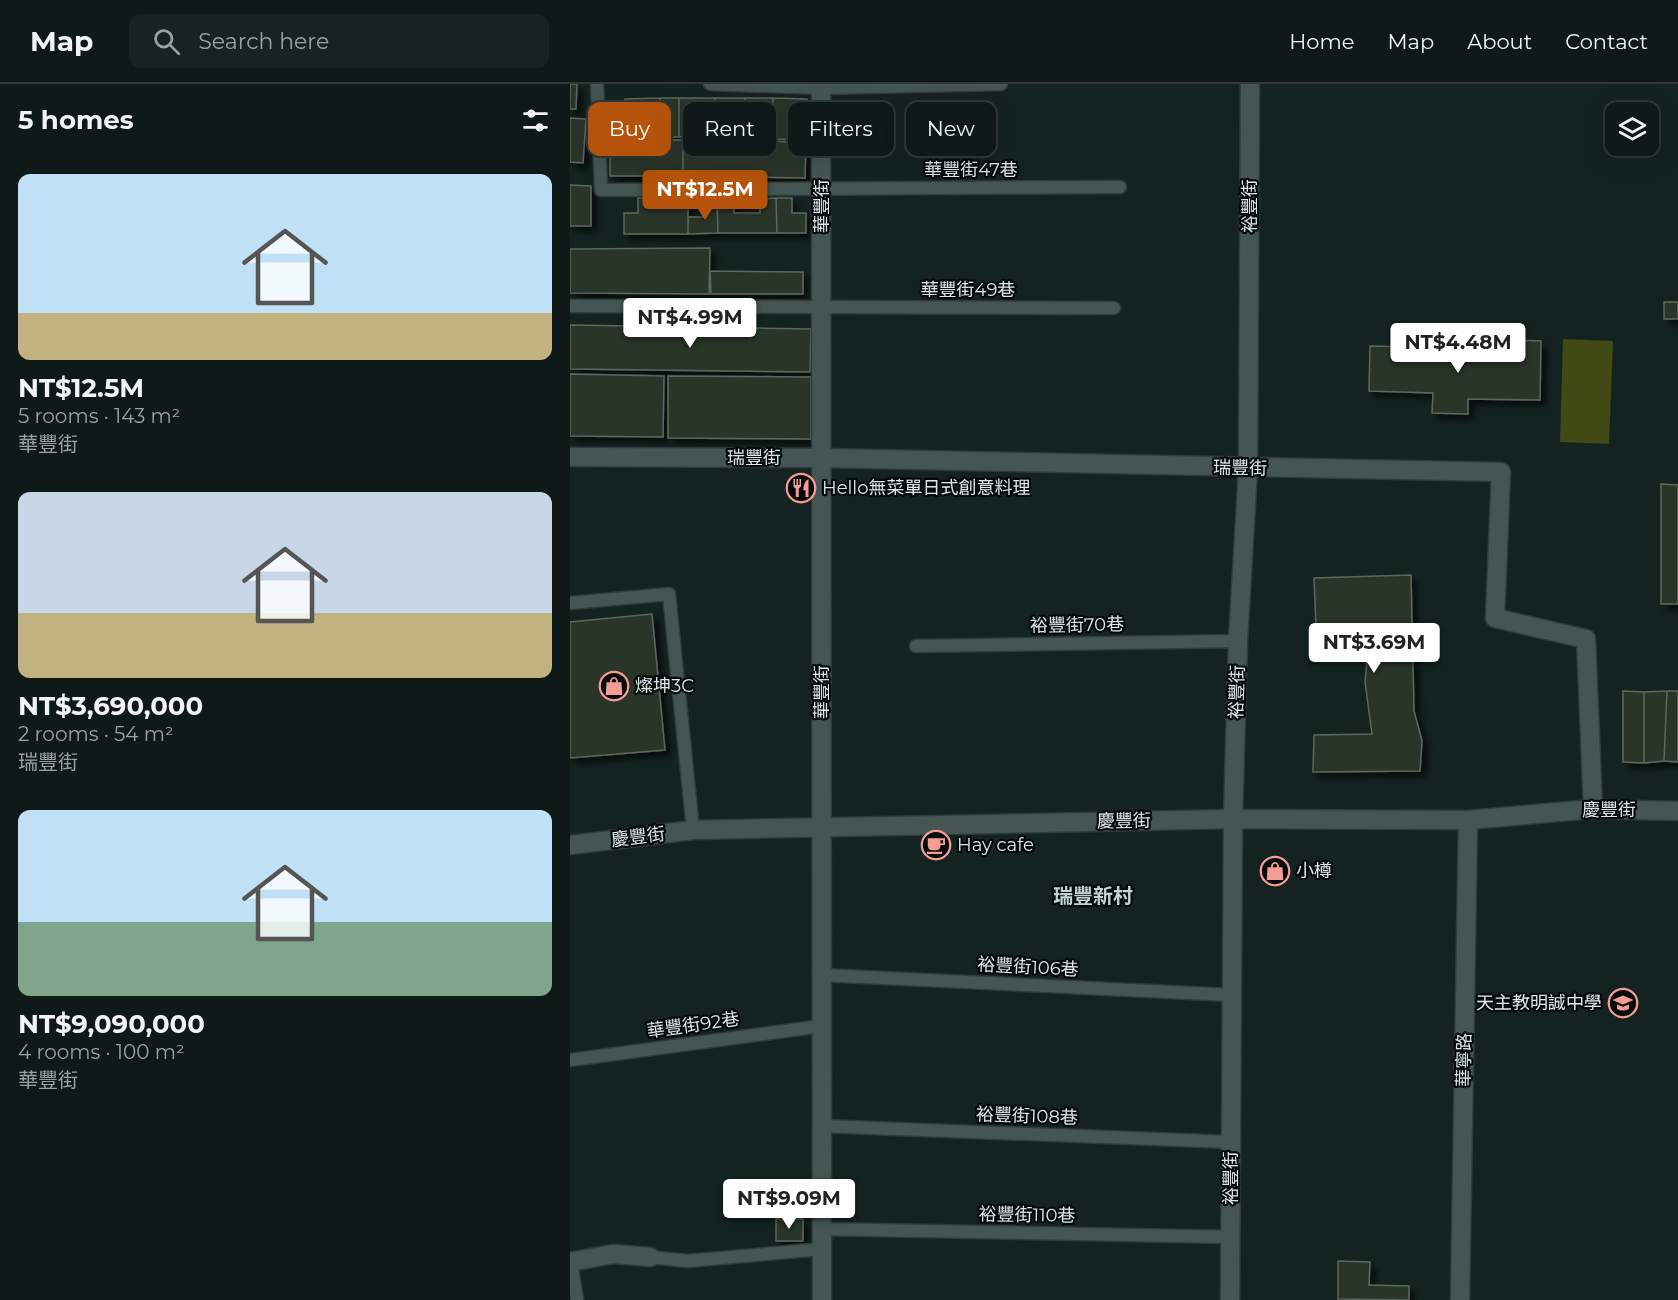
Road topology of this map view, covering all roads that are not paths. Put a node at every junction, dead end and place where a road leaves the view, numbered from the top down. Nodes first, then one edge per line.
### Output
1 (597, 84) edge
2 (710, 84) edge
3 (1001, 84) edge
4 (1250, 84) edge
5 (821, 86) edge
6 (1120, 187) dead end
7 (822, 189) junction
8 (570, 306) edge
9 (822, 307) junction
10 (1114, 308) dead end
11 (570, 457) edge
12 (822, 458) junction
13 (1248, 468) junction
14 (570, 603) edge
15 (1238, 641) junction
16 (916, 646) dead end
17 (1593, 809) junction
18 (1678, 811) edge
19 (1233, 819) junction
20 (1468, 819) junction
21 (822, 827) junction
22 (693, 830) junction
23 (570, 845) edge
24 (822, 975) junction
25 (1232, 995) junction
26 (822, 1026) junction
27 (570, 1060) edge
28 (822, 1126) junction
29 (1231, 1142) junction
30 (822, 1229) junction
31 (1232, 1237) junction
32 (822, 1249) junction
33 (650, 1257) joint
34 (570, 1262) edge
35 (577, 1300) edge
36 (822, 1300) edge
37 (1230, 1300) edge
38 (1460, 1300) edge

1 - 7 lane, 華豐街47巷
2 - 5 lane
3 - 5 lane
4 - 13 street, 裕豐街
5 - 7 street, 華豐街
6 - 7 lane, 華豐街47巷
7 - 9 street, 華豐街
8 - 9 lane, 華豐街49巷
9 - 10 lane, 華豐街49巷
9 - 12 street, 華豐街
11 - 12 street, 瑞豐街
12 - 13 street, 瑞豐街
12 - 21 street, 華豐街
13 - 15 street, 裕豐街
13 - 17 street, 瑞豐街
14 - 22 lane
15 - 16 lane, 裕豐街70巷
15 - 19 street, 裕豐街
17 - 18 street, 慶豐街
17 - 20 street, 慶豐街
19 - 20 street, 慶豐街
19 - 21 street, 慶豐街
19 - 25 street, 裕豐街
20 - 38 street, 華寧路
21 - 22 street, 慶豐街
21 - 24 street, 華豐街
22 - 23 street, 慶豐街
24 - 25 lane, 裕豐街106巷
24 - 26 street, 華豐街
25 - 29 street, 裕豐街
26 - 27 lane, 華豐街92巷
26 - 28 street, 華豐街
28 - 29 lane, 裕豐街108巷
28 - 30 street, 華豐街
29 - 31 street, 裕豐街
30 - 31 lane, 裕豐街110巷
30 - 32 street, 華豐街
31 - 37 street, 裕豐街
32 - 33 lane
32 - 36 street, 華豐街
33 - 34 street
34 - 35 lane

